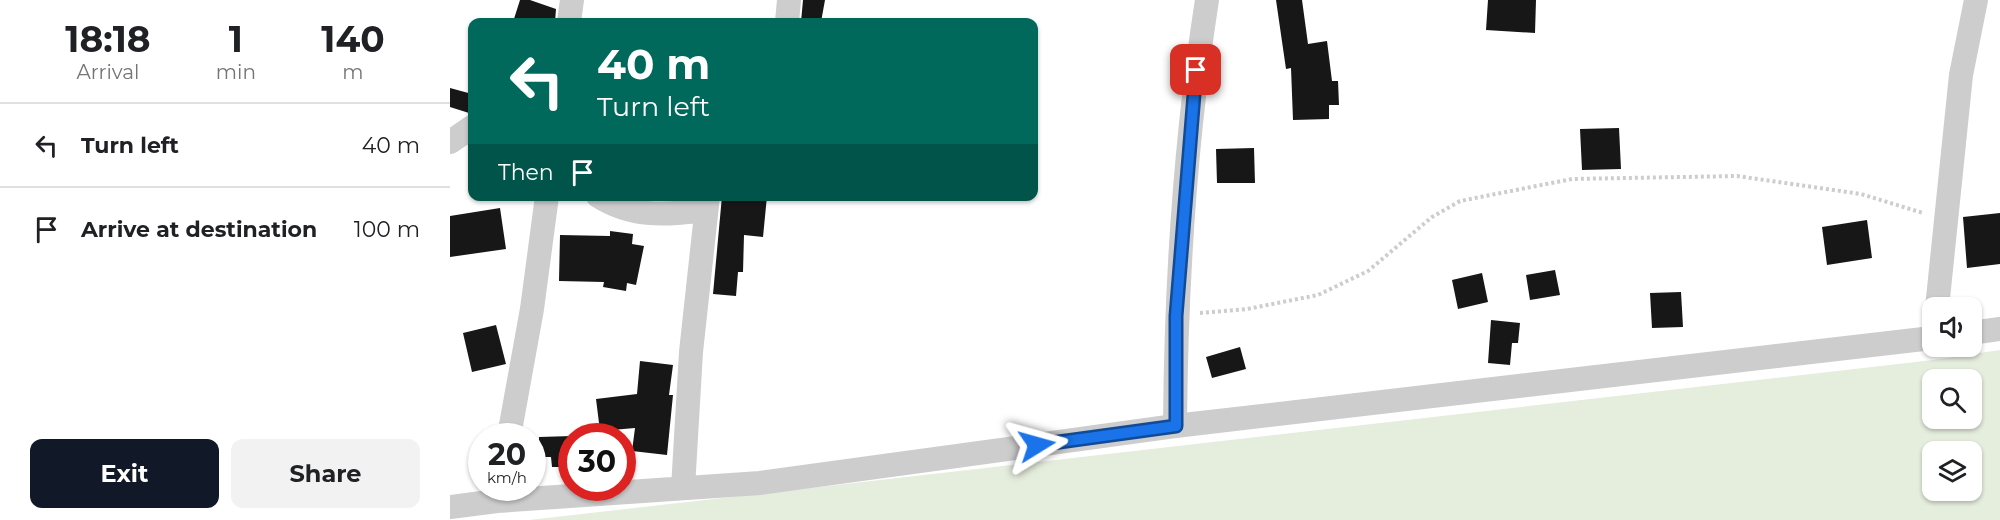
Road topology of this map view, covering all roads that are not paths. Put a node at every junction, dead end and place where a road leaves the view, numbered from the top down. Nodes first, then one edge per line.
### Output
1 (572, 0) edge
2 (789, 0) edge
3 (1207, 0) edge
4 (1976, 0) edge
5 (570, 18) edge
6 (787, 18) edge
7 (468, 130) edge
8 (450, 142) edge
9 (546, 201) edge
10 (606, 201) edge
11 (707, 203) edge
12 (1938, 297) edge
13 (2000, 329) edge
14 (1982, 331) edge
15 (1922, 339) edge
16 (511, 423) edge
17 (1176, 426) junction
18 (683, 488) junction
19 (546, 492) edge
20 (473, 501) edge
21 (450, 507) edge

1 - 5 street
2 - 6 street
3 - 17 street
4 - 12 street
7 - 8 street
9 - 16 street
10 - 11 street
11 - 18 street
13 - 14 street
15 - 17 street
17 - 18 street
18 - 19 street
20 - 21 street

